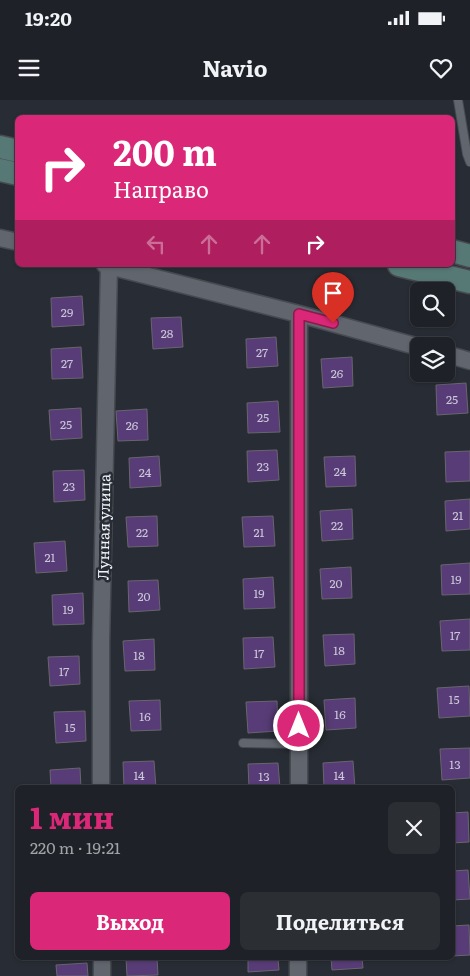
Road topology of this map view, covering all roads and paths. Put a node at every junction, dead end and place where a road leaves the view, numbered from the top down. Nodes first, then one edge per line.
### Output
1 (458, 100) edge
2 (0, 147) edge
3 (15, 150) edge
4 (470, 162) edge
5 (0, 170) edge
6 (15, 173) edge
7 (0, 238) edge
8 (15, 241) edge
9 (455, 253) edge
10 (470, 256) edge
11 (107, 267) edge
12 (111, 267) edge
13 (407, 267) edge
14 (470, 282) edge
15 (299, 314) junction
16 (410, 345) edge
17 (455, 357) edge
18 (470, 361) edge
19 (243, 743) dead end
20 (299, 744) junction
21 (101, 785) edge
22 (299, 785) edge
23 (102, 960) edge
24 (298, 960) edge
25 (102, 976) edge
26 (298, 976) edge

1 - 4 lane
2 - 3 main road
5 - 6 main road
7 - 8 street
9 - 10 main road
11 - 21 street, Лунная улица
12 - 15 street
13 - 14 main road
15 - 16 street
15 - 20 street
17 - 18 street
19 - 20 lane
20 - 22 street
23 - 25 street
24 - 26 street

